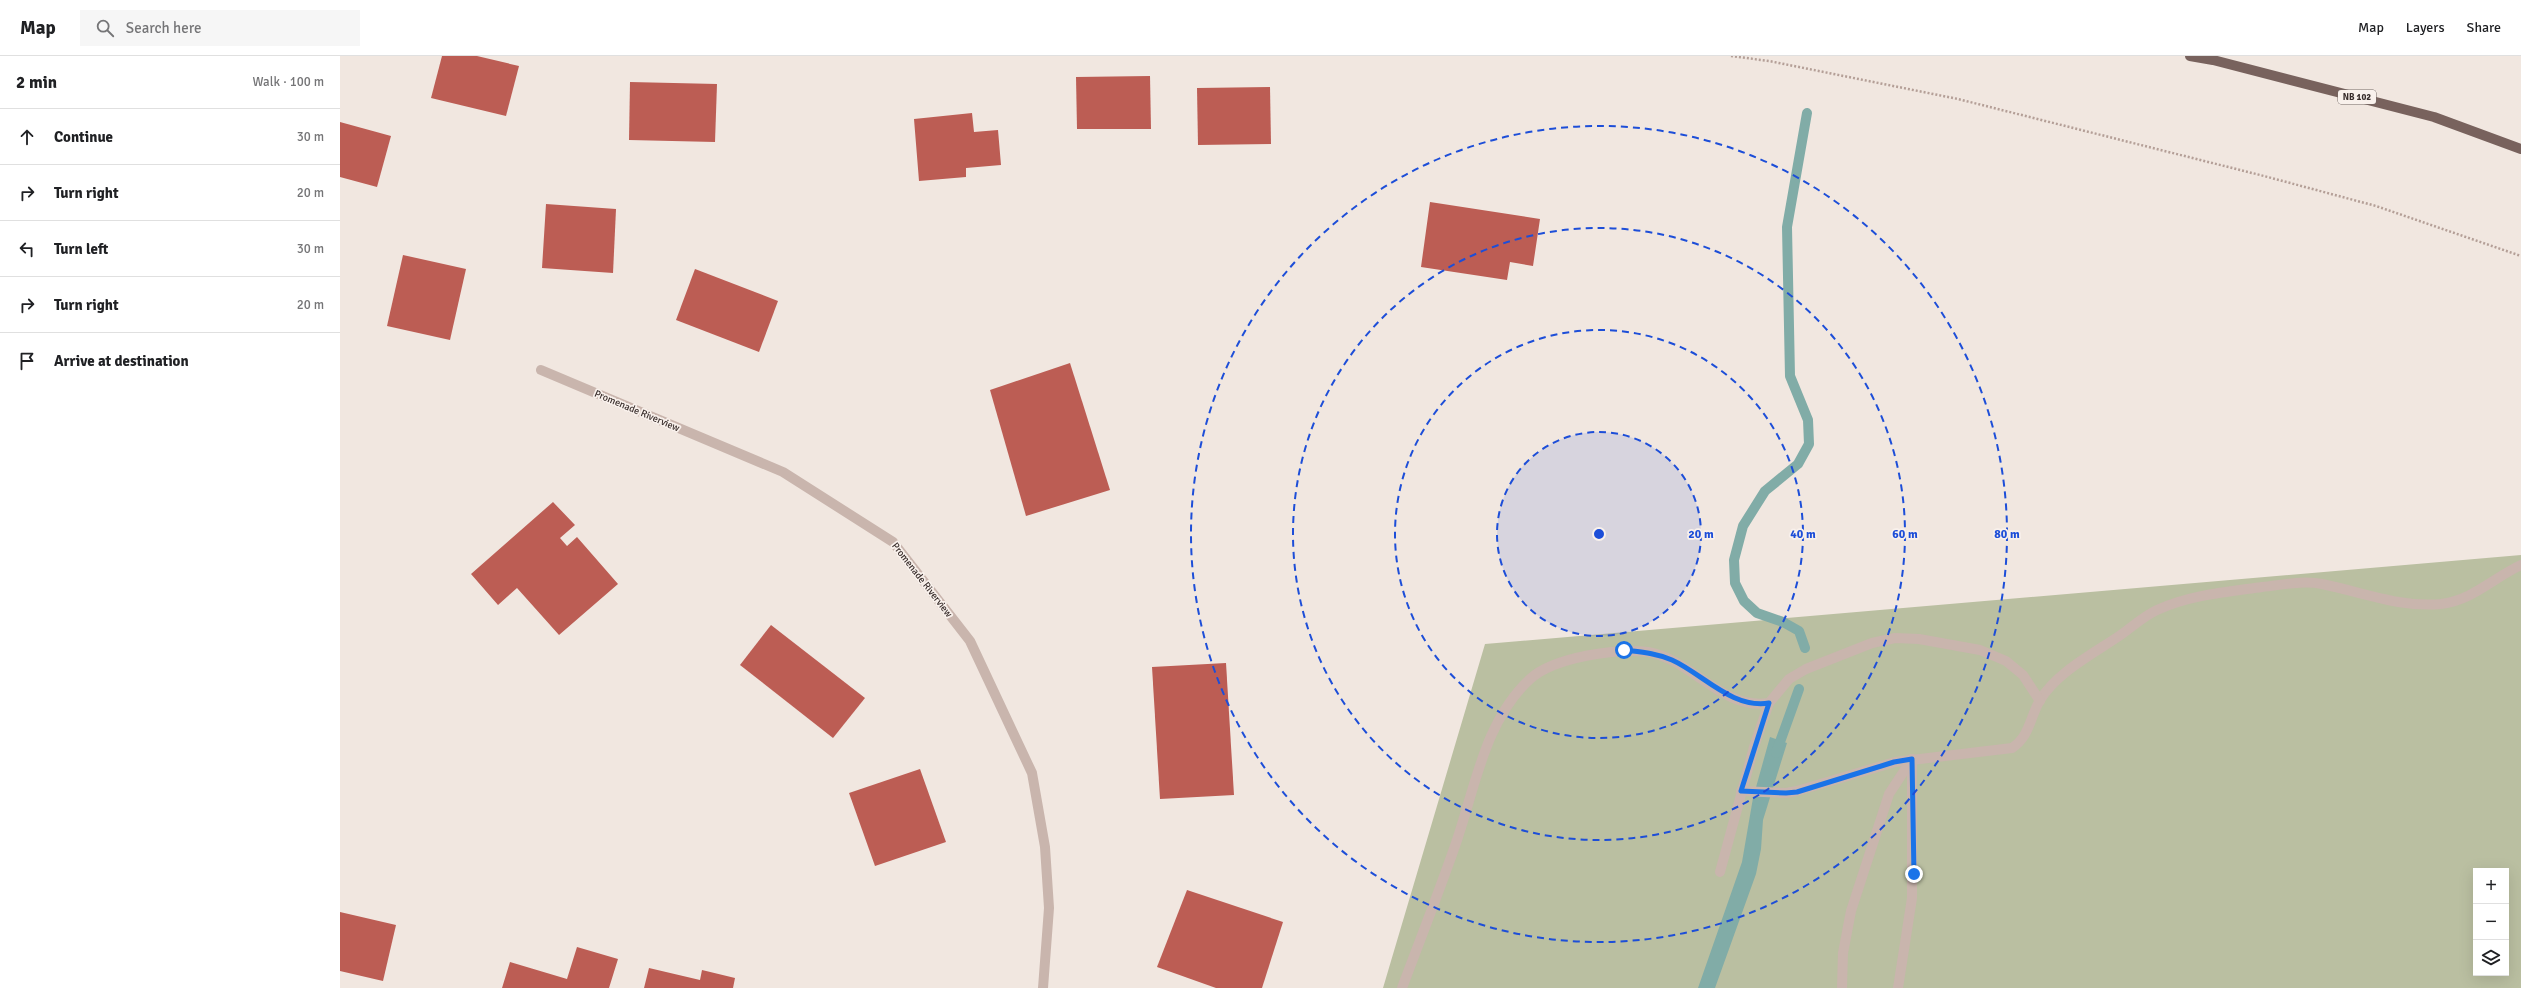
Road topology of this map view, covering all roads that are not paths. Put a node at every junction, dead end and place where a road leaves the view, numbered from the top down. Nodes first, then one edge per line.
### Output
1 (2190, 56) edge
2 (2521, 149) edge
3 (541, 370) dead end
4 (2521, 565) edge
5 (2040, 701) junction
6 (1769, 703) junction
7 (1912, 759) junction
8 (1745, 791) junction
9 (1720, 872) dead end
10 (1043, 988) edge
11 (1402, 988) edge
12 (1842, 988) edge
13 (1898, 988) edge

1 - 2 main road, NB 102
3 - 10 street, Promenade Riverview
4 - 5 street
5 - 6 street
5 - 7 street
6 - 8 street
6 - 11 street
7 - 8 street
7 - 12 street
7 - 13 street
8 - 9 street

